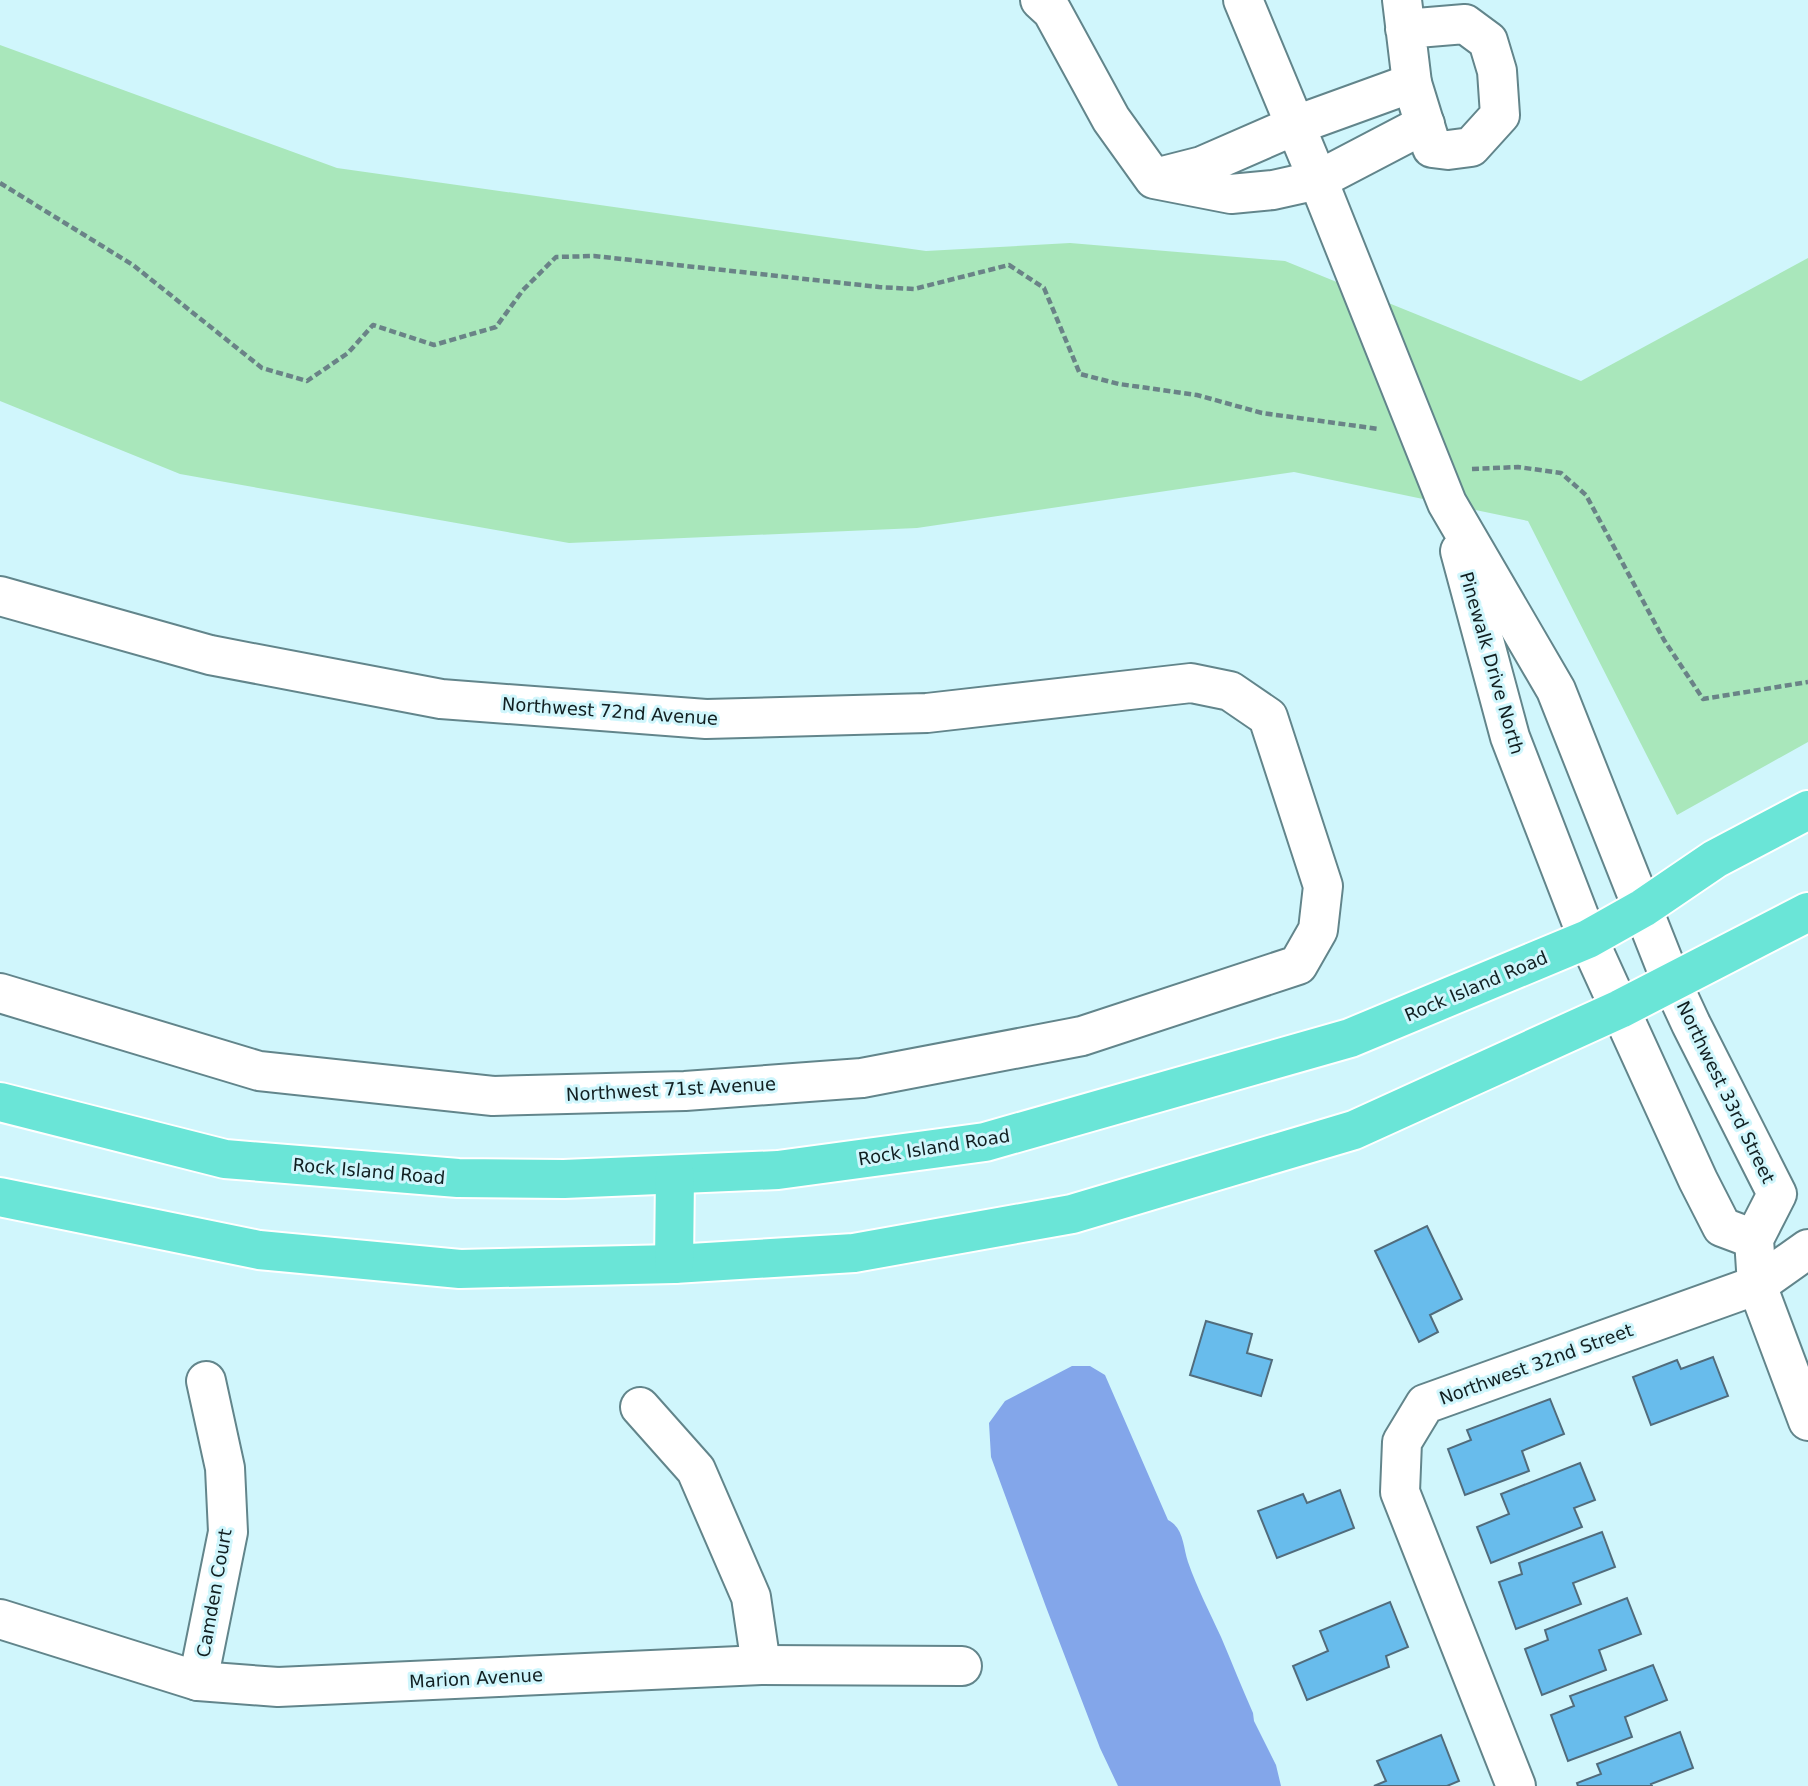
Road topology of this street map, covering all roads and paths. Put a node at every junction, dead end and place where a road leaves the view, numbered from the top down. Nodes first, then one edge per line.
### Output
1 (1040, 0) edge
2 (1243, 0) edge
3 (1403, 14) edge
4 (1412, 83) junction
5 (1425, 124) junction
6 (1296, 125) junction
7 (1154, 179) junction
8 (1318, 180) junction
9 (0, 183) edge
10 (1429, 458) junction
11 (1447, 503) junction
12 (0, 596) edge
13 (1808, 682) edge
14 (1808, 810) edge
15 (1643, 908) junction
16 (1808, 912) edge
17 (1318, 930) joint
18 (1588, 939) junction
19 (1672, 983) junction
20 (0, 993) edge
21 (1620, 1009) junction
22 (0, 1102) edge
23 (675, 1175) junction
24 (0, 1197) edge
25 (1754, 1239) junction
26 (1808, 1249) edge
27 (674, 1264) junction
28 (1757, 1284) junction
29 (206, 1381) dead end
30 (640, 1407) dead end
31 (1808, 1421) edge
32 (0, 1619) edge
33 (761, 1665) junction
34 (962, 1666) dead end
35 (198, 1681) junction
36 (1516, 1786) edge

1 - 7 street
2 - 6 street, Pinewalk Drive North
3 - 4 street
3 - 5 street
4 - 5 street
4 - 6 street
5 - 8 street
6 - 7 street
6 - 8 street, Pinewalk Drive North
7 - 8 street
8 - 10 street, Pinewalk Drive North
9 - 10 path
10 - 11 street, Pinewalk Drive North
10 - 13 path
11 - 15 street, Pinewalk Drive North
11 - 18 street, Pinewalk Drive North
12 - 17 street, Northwest 72nd Avenue
14 - 15 main road, Rock Island Road
15 - 18 main road, Rock Island Road
15 - 19 street, Pinewalk Drive North
16 - 19 main road
17 - 20 street, Northwest 71st Avenue
18 - 21 street, Pinewalk Drive North
18 - 23 main road, Rock Island Road
19 - 21 main road
19 - 25 street, Northwest 33rd Street
21 - 25 street
21 - 27 main road
22 - 23 main road, Rock Island Road
23 - 27 main road
24 - 27 main road
25 - 28 street
26 - 28 street, Northwest 32nd Street
28 - 31 street
28 - 36 street, Northwest 32nd Street
29 - 35 street, Camden Court
30 - 33 street
32 - 35 street, Marion Avenue
33 - 34 street, Marion Avenue
33 - 35 street, Marion Avenue

